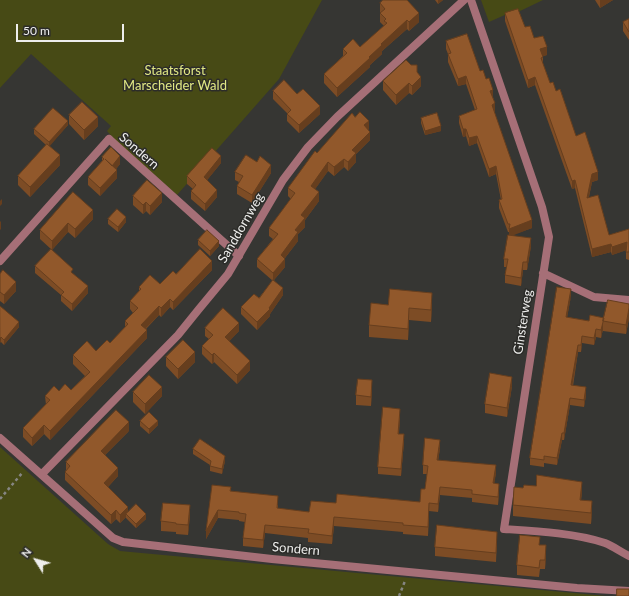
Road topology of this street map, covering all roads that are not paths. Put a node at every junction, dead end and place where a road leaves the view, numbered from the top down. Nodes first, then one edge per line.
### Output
1 (464, 0) edge
2 (471, 0) edge
3 (239, 256) junction
4 (0, 261) edge
5 (543, 273) junction
6 (629, 300) edge
7 (0, 438) edge
8 (42, 474) junction
9 (629, 556) edge
10 (629, 591) edge

1 - 3 street, Sanddornweg
2 - 5 street, Ginsterweg
3 - 4 street, Sondern
3 - 8 street, Sanddornweg
5 - 6 street
5 - 9 street, Ginsterweg
7 - 8 street, Sondern
8 - 10 street, Sondern

